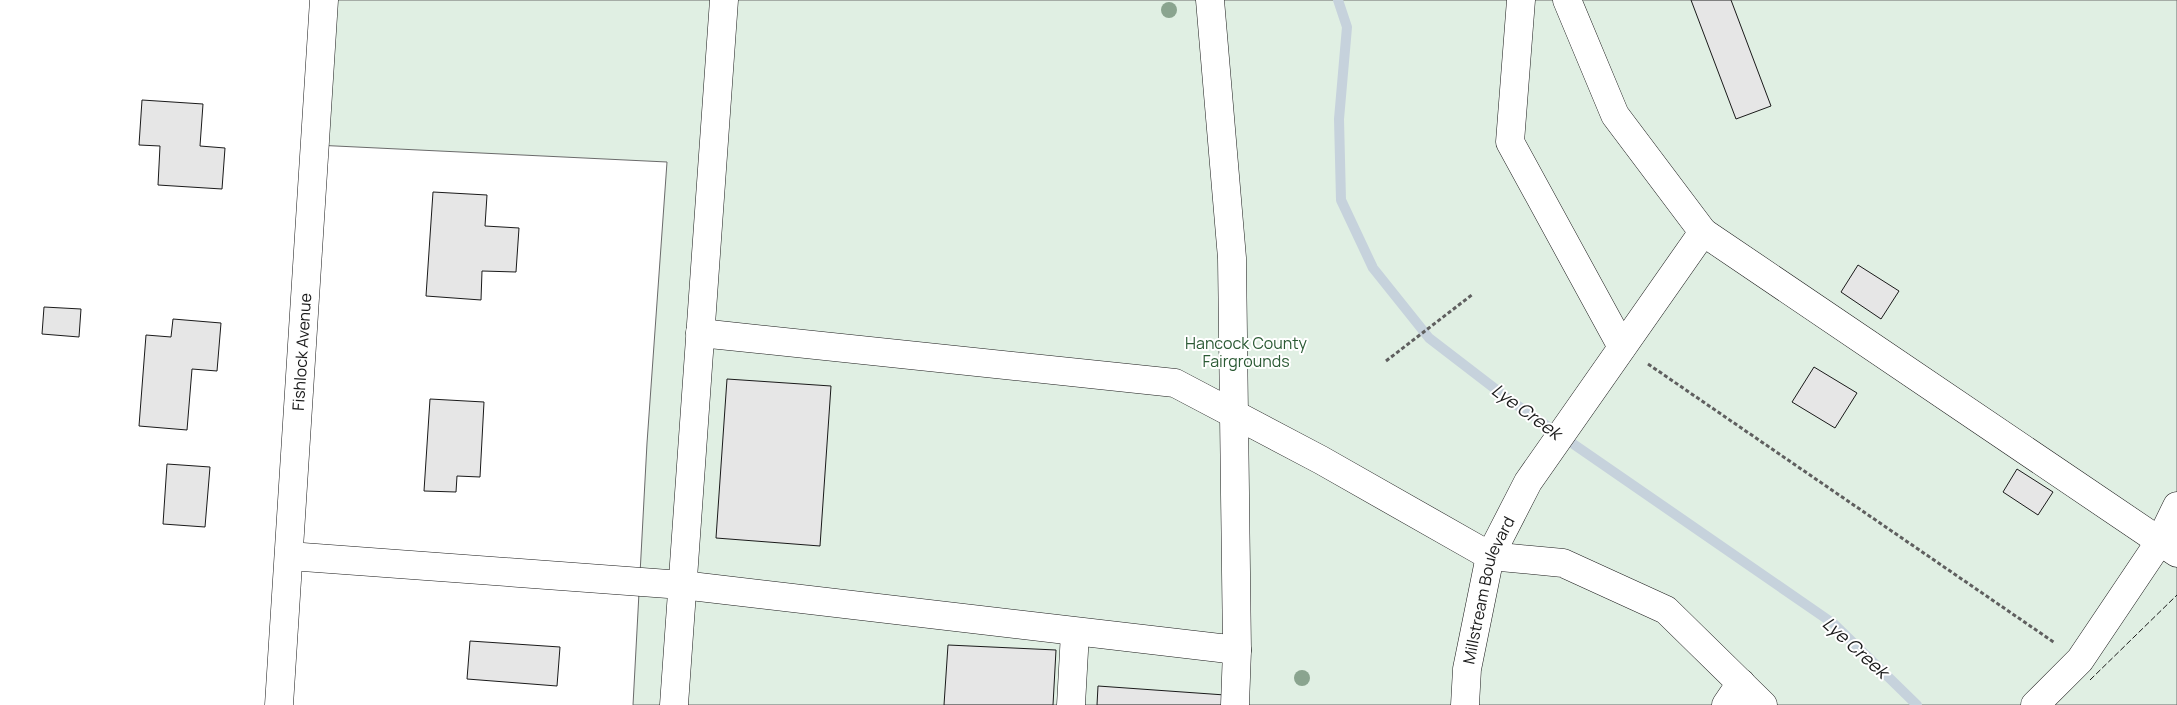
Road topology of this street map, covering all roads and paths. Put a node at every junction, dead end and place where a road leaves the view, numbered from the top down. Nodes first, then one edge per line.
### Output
1 (324, 0) edge
2 (724, 0) edge
3 (1210, 0) edge
4 (1520, 0) edge
5 (1567, 0) edge
6 (1703, 232) junction
7 (1473, 294) dead end
8 (700, 333) junction
9 (1622, 346) junction
10 (1386, 360) dead end
11 (1235, 415) junction
12 (2177, 506) edge
13 (2169, 547) edge
14 (289, 556) junction
15 (1490, 556) junction
16 (682, 585) junction
17 (1075, 632) junction
18 (1237, 650) junction
19 (2080, 660) junction
20 (1741, 683) junction
21 (279, 705) edge
22 (674, 705) edge
23 (1071, 705) edge
24 (1235, 705) edge
25 (1465, 705) edge
26 (1726, 705) edge
27 (1763, 705) edge
28 (2035, 705) edge

1 - 14 street, Fishlock Avenue
2 - 8 street
3 - 11 street
4 - 9 street
5 - 6 street
6 - 9 street, Millstream Boulevard
6 - 13 street
7 - 10 path
8 - 11 street
8 - 16 street
9 - 15 street, Millstream Boulevard
9 - 19 path
11 - 15 street
11 - 18 street
12 - 13 street
13 - 19 street
14 - 16 street
14 - 21 street, Fishlock Avenue
15 - 20 street
15 - 25 street, Millstream Boulevard
16 - 17 street
16 - 22 street
17 - 18 street
17 - 23 street
18 - 24 street
19 - 28 street
20 - 26 street
20 - 27 street

